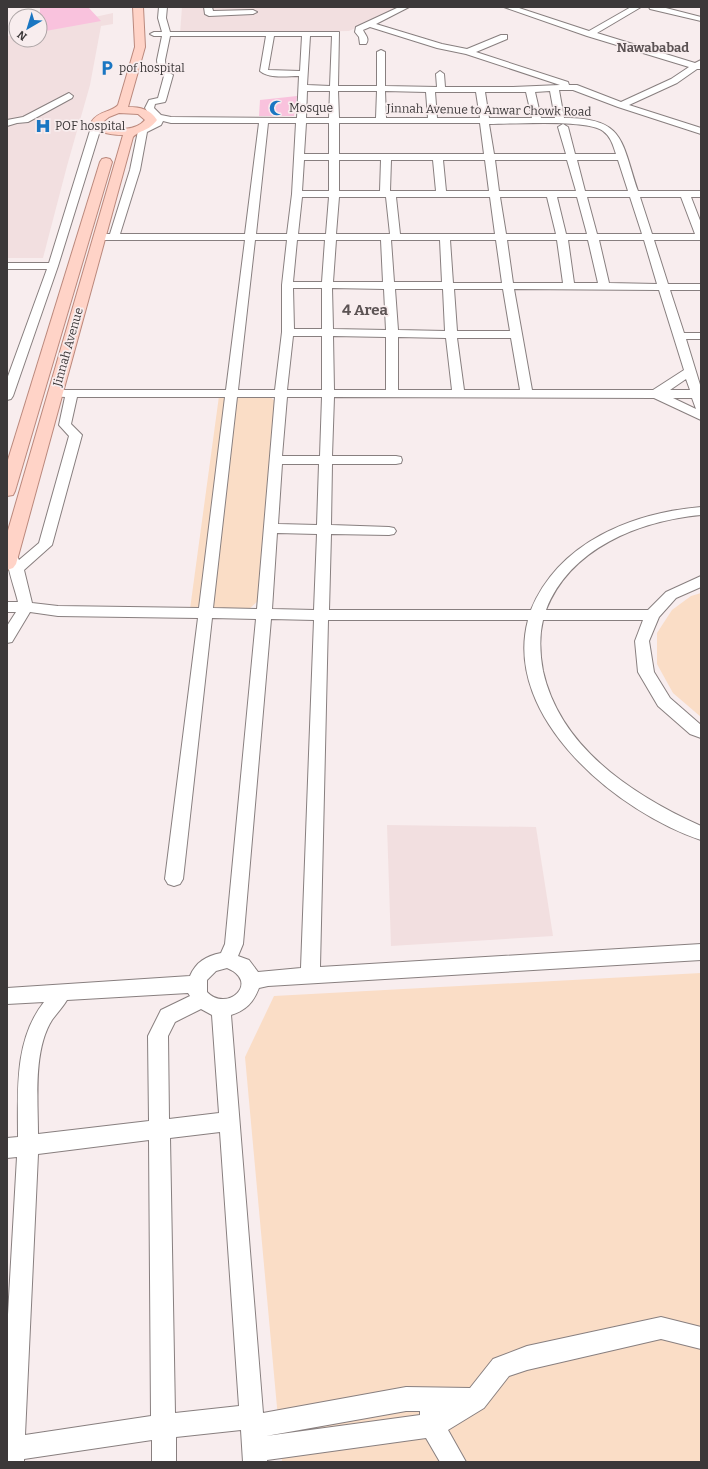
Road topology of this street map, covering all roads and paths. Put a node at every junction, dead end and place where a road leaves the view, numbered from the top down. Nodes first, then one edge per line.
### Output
1 (138, 7) edge
2 (163, 7) edge
3 (208, 7) edge
4 (405, 7) edge
5 (508, 7) edge
6 (637, 7) edge
7 (660, 8) edge
8 (253, 12) dead end
9 (701, 19) edge
10 (152, 24) joint
11 (368, 24) junction
12 (167, 33) junction
13 (270, 34) junction
14 (306, 34) junction
15 (590, 34) junction
16 (504, 37) dead end
17 (363, 42) dead end
18 (152, 47) dead end
19 (381, 52) dead end
20 (468, 52) junction
21 (699, 65) edge
22 (304, 74) junction
23 (440, 74) dead end
24 (574, 87) junction
25 (303, 88) junction
26 (554, 88) junction
27 (334, 89) junction
28 (382, 89) junction
29 (430, 89) junction
30 (530, 89) junction
31 (441, 90) junction
32 (480, 90) junction
33 (69, 96) dead end
34 (620, 105) junction
35 (119, 110) junction
36 (147, 114) junction
37 (158, 120) junction
38 (98, 121) junction
39 (264, 121) junction
40 (334, 121) junction
41 (381, 121) junction
42 (433, 121) junction
43 (484, 121) junction
44 (537, 121) junction
45 (300, 122) junction
46 (7, 124) edge
47 (562, 124) junction
48 (139, 128) junction
49 (115, 131) junction
50 (701, 131) edge
51 (299, 157) junction
52 (334, 157) junction
53 (386, 157) junction
54 (438, 157) junction
55 (490, 157) junction
56 (570, 157) junction
57 (622, 157) junction
58 (582, 193) junction
59 (634, 193) junction
60 (684, 193) junction
61 (297, 194) junction
62 (388, 194) junction
63 (441, 194) junction
64 (493, 194) junction
65 (551, 194) junction
66 (701, 194) edge
67 (334, 195) junction
68 (107, 237) junction
69 (250, 237) junction
70 (292, 237) junction
71 (330, 237) junction
72 (390, 237) junction
73 (444, 237) junction
74 (501, 237) junction
75 (562, 237) junction
76 (594, 237) junction
77 (648, 237) junction
78 (701, 237) edge
79 (7, 266) edge
80 (53, 266) junction
81 (287, 285) junction
82 (327, 286) junction
83 (388, 286) junction
84 (449, 286) junction
85 (508, 286) junction
86 (569, 286) junction
87 (604, 287) junction
88 (663, 287) junction
89 (701, 287) edge
90 (288, 332) junction
91 (327, 333) junction
92 (392, 333) junction
93 (451, 334) junction
94 (515, 334) junction
95 (680, 336) junction
96 (701, 336) edge
97 (690, 371) junction
98 (231, 392) junction
99 (281, 392) junction
100 (328, 392) junction
101 (55, 393) junction
102 (72, 393) junction
103 (392, 393) junction
104 (458, 393) junction
105 (527, 394) junction
106 (656, 394) junction
107 (699, 394) edge
108 (7, 396) edge
109 (701, 406) edge
110 (701, 416) edge
111 (276, 460) junction
112 (326, 460) junction
113 (396, 460) dead end
114 (7, 491) edge
115 (701, 511) edge
116 (270, 528) junction
117 (324, 529) junction
118 (389, 531) dead end
119 (11, 562) edge
120 (701, 582) edge
121 (7, 607) edge
122 (207, 612) junction
123 (264, 613) junction
124 (18, 614) edge
125 (536, 614) junction
126 (652, 614) junction
127 (321, 615) junction
128 (7, 638) edge
129 (701, 732) edge
130 (701, 833) edge
131 (174, 879) dead end
132 (701, 952) edge
133 (227, 960) junction
134 (310, 976) junction
135 (252, 981) junction
136 (199, 992) junction
137 (62, 993) junction
138 (7, 996) edge
139 (221, 1009) junction
140 (229, 1121) junction
141 (160, 1130) junction
142 (17, 1146) edge
143 (701, 1338) edge
144 (430, 1399) junction
145 (476, 1400) junction
146 (252, 1422) junction
147 (433, 1425) junction
148 (164, 1426) junction
149 (11, 1454) edge
150 (255, 1456) edge
151 (164, 1462) edge
152 (454, 1462) edge

1 - 35 main road
2 - 12 street
3 - 8 street
4 - 11 street
5 - 15 street
6 - 15 street
7 - 9 street
10 - 12 street
10 - 18 main road
11 - 17 street
11 - 20 street
12 - 13 street
12 - 37 street
13 - 14 street
13 - 22 street
14 - 22 street
14 - 27 street
15 - 21 street
16 - 20 street
19 - 28 street
20 - 24 street
21 - 34 street
22 - 25 street
23 - 31 street
24 - 26 street
24 - 34 street
25 - 27 street
25 - 45 street
26 - 30 street
26 - 47 street
27 - 28 street
27 - 40 street
28 - 29 street
28 - 41 street
29 - 31 street
29 - 42 street
30 - 32 street
30 - 44 street
31 - 32 street
32 - 43 street
33 - 46 street
34 - 50 street
35 - 36 main road
35 - 38 main road
36 - 37 street
36 - 48 main road
37 - 39 street, Jinnah Avenue to Anwar Chowk Road
37 - 48 street, Jinnah Avenue to Anwar Chowk Road
37 - 68 street
38 - 49 main road
38 - 80 street
39 - 45 street, Jinnah Avenue to Anwar Chowk Road
39 - 69 street
40 - 41 street, Jinnah Avenue to Anwar Chowk Road
40 - 45 street, Jinnah Avenue to Anwar Chowk Road
40 - 52 street
41 - 42 street, Jinnah Avenue to Anwar Chowk Road
42 - 43 street, Jinnah Avenue to Anwar Chowk Road
43 - 44 street, Jinnah Avenue to Anwar Chowk Road
43 - 55 street
44 - 47 street, Jinnah Avenue to Anwar Chowk Road
45 - 51 street
47 - 56 street
47 - 57 street, Jinnah Avenue to Anwar Chowk Road
48 - 49 main road
48 - 68 main road, Jinnah Avenue
49 - 114 main road, Jinnah Avenue
51 - 52 street
51 - 61 street
52 - 53 street
52 - 67 street
53 - 54 street
53 - 62 street
54 - 55 street
54 - 63 street
55 - 56 street
55 - 64 street
56 - 57 street
56 - 58 street
57 - 59 street, Jinnah Avenue to Anwar Chowk Road
58 - 59 street
58 - 65 street
58 - 76 street
59 - 60 street
59 - 77 street, Jinnah Avenue to Anwar Chowk Road
60 - 66 street
60 - 78 street
61 - 67 street
61 - 70 street
62 - 63 street
62 - 67 street
62 - 72 street
63 - 64 street
64 - 65 street
64 - 74 street
65 - 75 street
67 - 71 street
68 - 69 street
68 - 101 main road, Jinnah Avenue
69 - 70 street
69 - 98 street
70 - 71 street
70 - 81 street
71 - 72 street
71 - 82 street
72 - 73 street
72 - 83 street
73 - 74 street
73 - 84 street
74 - 75 street
74 - 85 street
75 - 76 street
75 - 86 street
76 - 77 street
76 - 87 street
77 - 78 street
77 - 88 street, Jinnah Avenue to Anwar Chowk Road
79 - 80 street
80 - 108 street
81 - 82 street
81 - 90 street
82 - 83 street
82 - 91 street
83 - 84 street
83 - 92 street
84 - 85 street
84 - 93 street
85 - 86 street
85 - 94 street
86 - 87 street
87 - 88 street
88 - 89 street
88 - 95 street, Jinnah Avenue to Anwar Chowk Road
90 - 91 street
90 - 99 street
91 - 92 street
91 - 100 street
92 - 93 street
92 - 103 street
93 - 94 street
93 - 104 street
94 - 105 street
95 - 96 street
95 - 97 street, Jinnah Avenue to Anwar Chowk Road
97 - 106 street
97 - 107 street, Jinnah Avenue to Anwar Chowk Road
98 - 99 street
98 - 102 street
98 - 122 street
99 - 100 street
99 - 111 street
100 - 103 street
100 - 112 street
101 - 102 street
101 - 119 main road, Jinnah Avenue
102 - 119 street
103 - 104 street
104 - 105 street
105 - 106 street
106 - 107 street
106 - 110 street
107 - 109 street, Jinnah Avenue to Anwar Chowk Road
111 - 112 street
111 - 116 street
112 - 113 street
112 - 117 street
115 - 125 street
116 - 117 street
116 - 123 street
117 - 118 street
117 - 127 street
119 - 124 street
120 - 126 street
121 - 124 street
122 - 123 street
122 - 124 street
122 - 131 street
123 - 127 street
123 - 133 street
124 - 128 street
125 - 126 street
125 - 127 street
125 - 130 street
126 - 129 street
127 - 134 street
132 - 134 street
133 - 135 street
133 - 136 street
134 - 135 street
135 - 139 street
136 - 137 street
136 - 139 street
136 - 141 street
137 - 138 street
137 - 142 street
139 - 140 street
140 - 141 street
140 - 146 street
141 - 142 street
141 - 148 street
142 - 149 street
143 - 145 street
144 - 145 street
144 - 146 street
144 - 147 street
145 - 147 street
146 - 148 street
146 - 150 street
147 - 150 street
147 - 152 street
148 - 149 street
148 - 151 street

